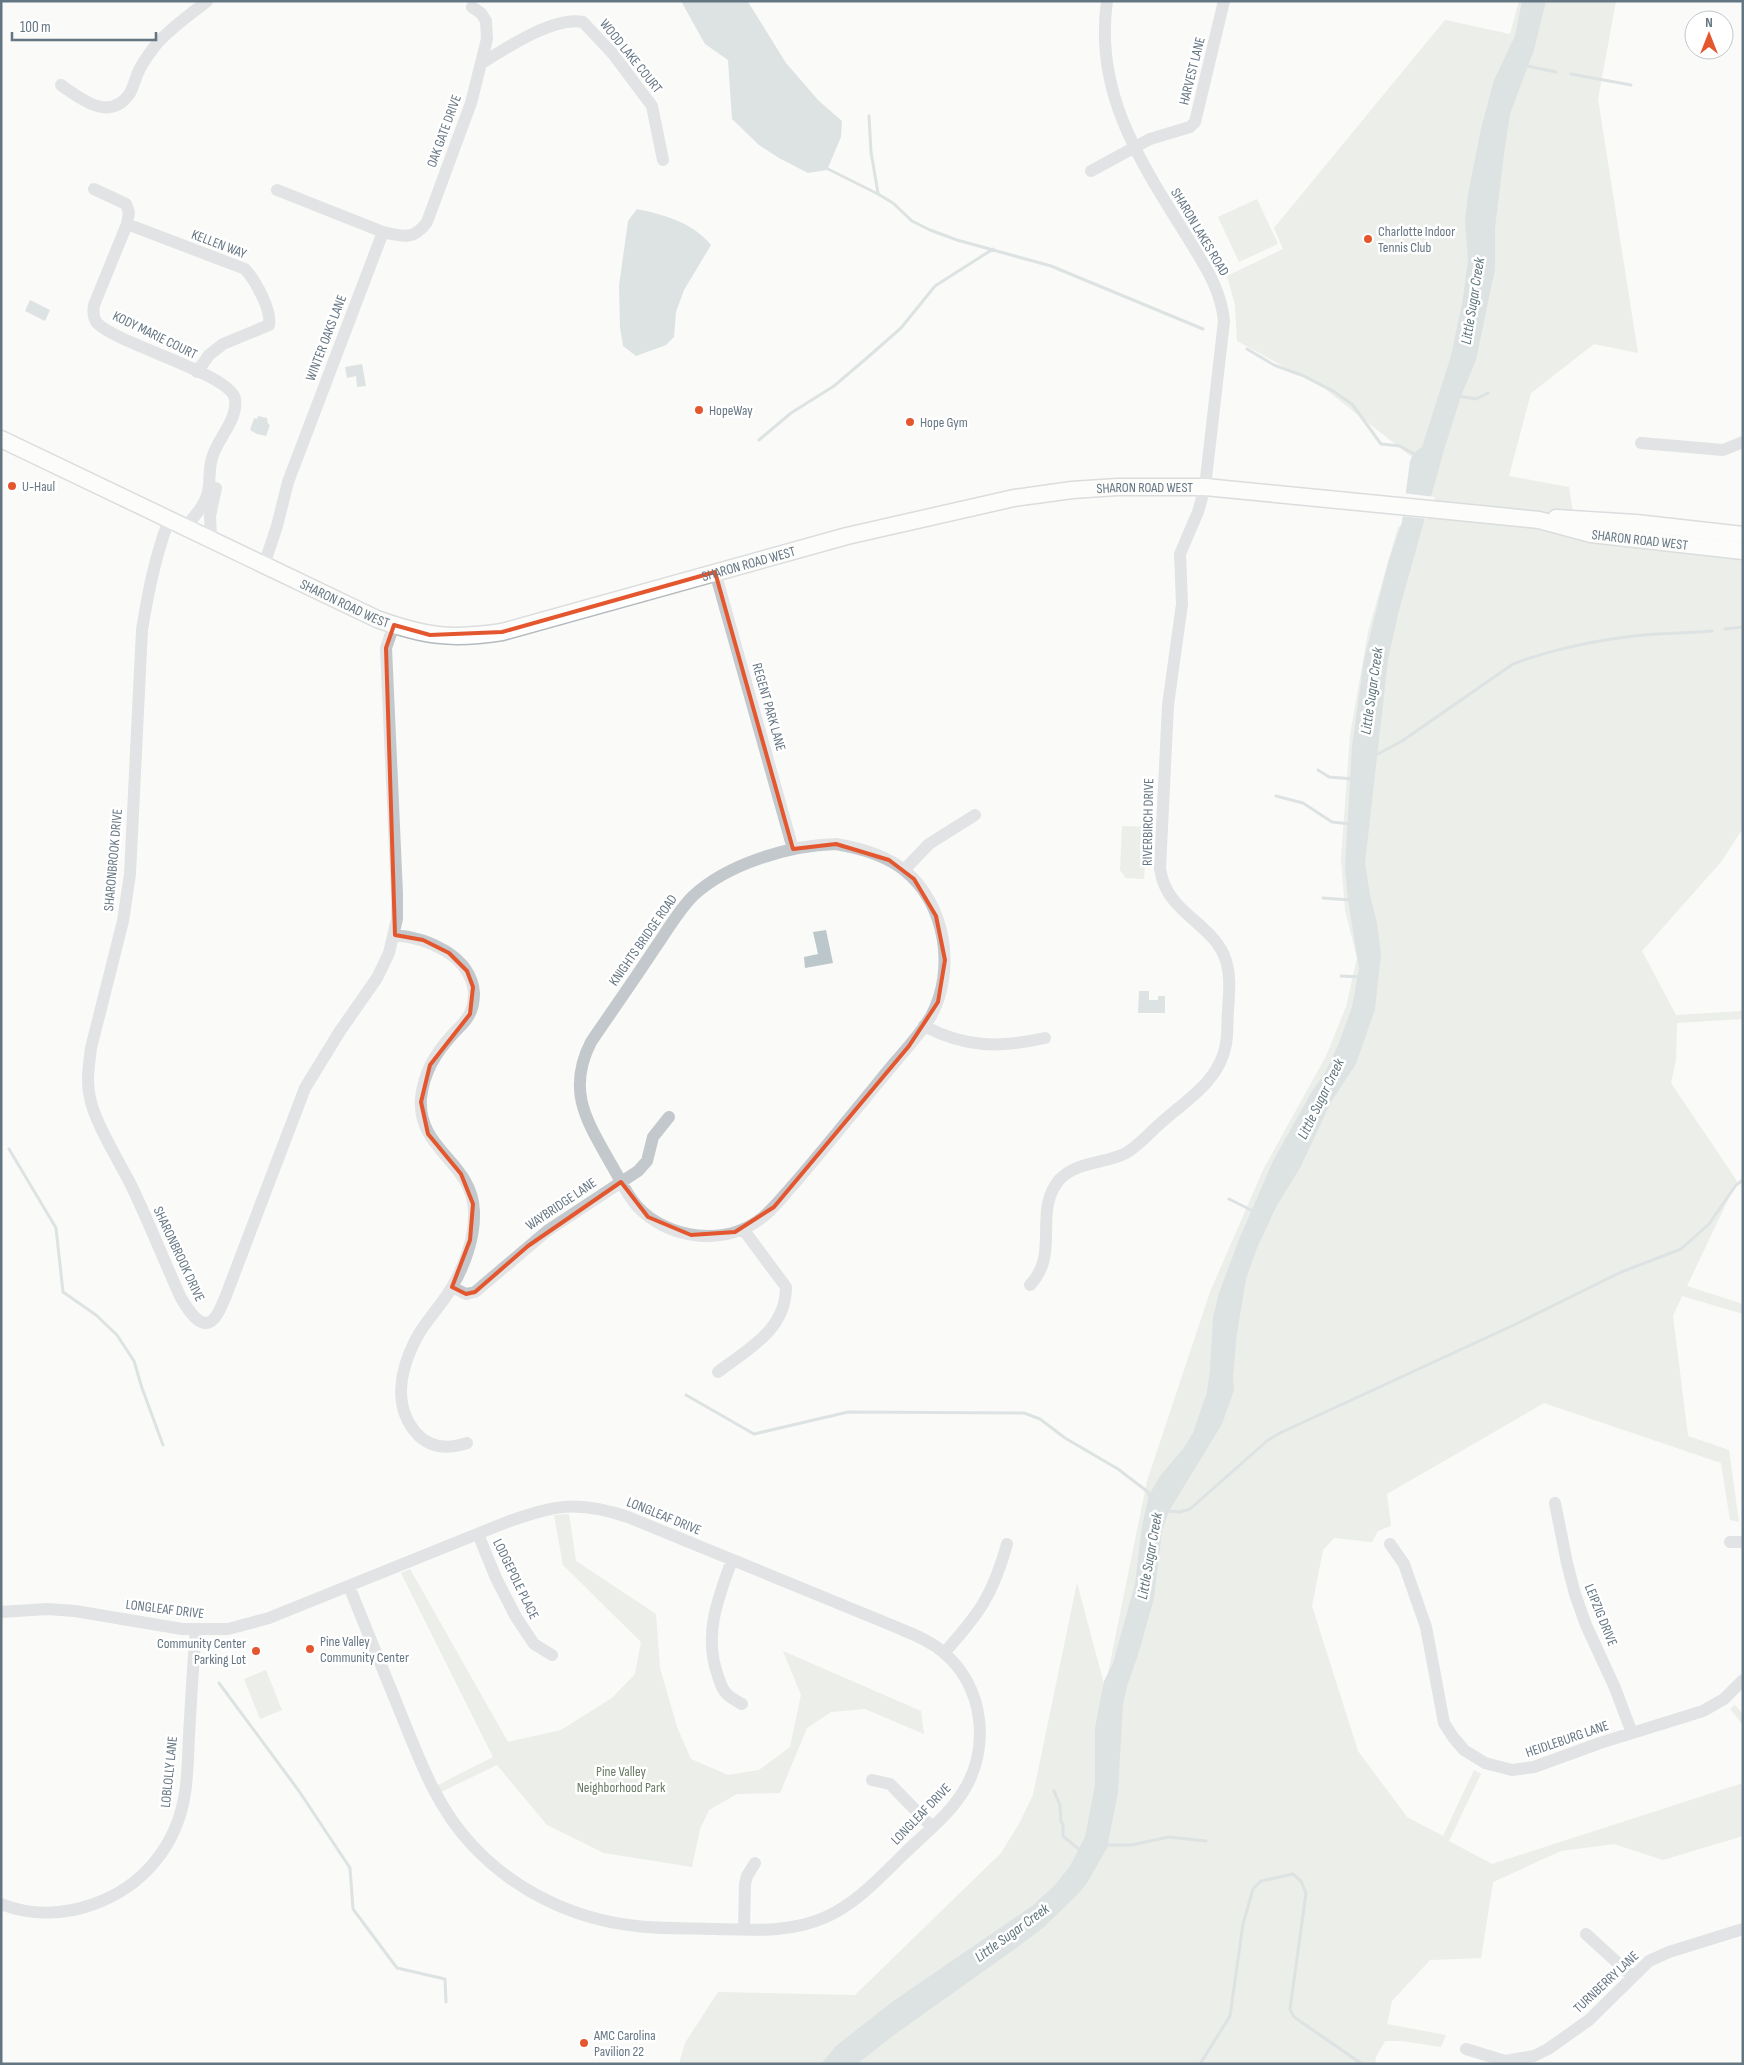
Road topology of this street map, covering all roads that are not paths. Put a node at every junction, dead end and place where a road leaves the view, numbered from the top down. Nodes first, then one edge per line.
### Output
1 (207, 1) edge
2 (1107, 1) edge
3 (1224, 1) edge
4 (472, 7) dead end
5 (482, 63) junction
6 (61, 85) dead end
7 (1134, 148) junction
8 (663, 160) dead end
9 (1091, 171) dead end
10 (94, 189) dead end
11 (277, 190) dead end
12 (127, 224) junction
13 (384, 232) junction
14 (197, 372) junction
15 (1, 439) edge
16 (1640, 442) dead end
17 (1743, 442) edge
18 (1205, 487) junction
19 (210, 497) junction
20 (169, 520) junction
21 (1539, 520) junction
22 (185, 526) junction
23 (1743, 535) edge
24 (211, 539) junction
25 (1743, 551) edge
26 (264, 565) junction
27 (715, 572) junction
28 (394, 625) junction
29 (976, 815) dead end
30 (793, 849) junction
31 (904, 870) junction
32 (395, 935) junction
33 (924, 1026) junction
34 (1045, 1038) dead end
35 (669, 1117) dead end
36 (621, 1182) junction
37 (743, 1229) junction
38 (1030, 1285) dead end
39 (452, 1287) junction
40 (718, 1372) dead end
41 (467, 1443) dead end
42 (1555, 1503) dead end
43 (478, 1534) junction
44 (1007, 1544) dead end
45 (1390, 1544) dead end
46 (732, 1560) junction
47 (349, 1586) junction
48 (1, 1612) edge
49 (196, 1630) junction
50 (944, 1653) junction
51 (552, 1655) dead end
52 (1743, 1680) edge
53 (742, 1704) dead end
54 (1632, 1734) junction
55 (872, 1780) dead end
56 (932, 1827) junction
57 (755, 1863) dead end
58 (1, 1904) edge
59 (1743, 1929) edge
60 (744, 1930) junction
61 (1586, 1934) dead end
62 (1632, 1976) junction
63 (1466, 2049) dead end

1 - 6 street
2 - 7 street, SHARON LAKES ROAD
3 - 7 street, HARVEST LANE
4 - 5 street, OAK GATE DRIVE
5 - 8 street, WOOD LAKE COURT
5 - 13 street, OAK GATE DRIVE
7 - 9 street, HARVEST LANE
7 - 18 street, SHARON LAKES ROAD
10 - 12 street
11 - 13 street
12 - 14 street, KODY MARIE COURT
12 - 14 street, KELLEN WAY
13 - 26 street, WINTER OAKS LANE
14 - 19 street, KODY MARIE COURT
15 - 20 main road, SHARON ROAD WEST
16 - 17 street
18 - 21 main road, SHARON ROAD WEST
18 - 27 main road, SHARON ROAD WEST
18 - 38 street, RIVERBIRCH DRIVE
19 - 22 street, KODY MARIE COURT
19 - 24 street, KODY MARIE COURT
20 - 22 main road, SHARON ROAD WEST
20 - 32 street, SHARONBROOK DRIVE
21 - 23 main road, SHARON ROAD WEST
21 - 25 main road, SHARON ROAD WEST
22 - 24 main road, SHARON ROAD WEST
24 - 26 main road, SHARON ROAD WEST
26 - 28 main road, SHARON ROAD WEST
27 - 28 main road, SHARON ROAD WEST
27 - 30 street, REGENT PARK LANE
28 - 32 street, SHARONBROOK DRIVE
29 - 31 street
30 - 31 street, KNIGHTS BRIDGE ROAD
30 - 36 street, KNIGHTS BRIDGE ROAD
31 - 33 street, KNIGHTS BRIDGE ROAD
32 - 39 street
33 - 34 street
33 - 37 street, KNIGHTS BRIDGE ROAD
35 - 36 street, WAYBRIDGE LANE
36 - 37 street, KNIGHTS BRIDGE ROAD
36 - 39 street, WAYBRIDGE LANE
37 - 40 street
39 - 41 street
42 - 54 street, LEIPZIG DRIVE
43 - 46 street, LONGLEAF DRIVE
43 - 47 street, LONGLEAF DRIVE
43 - 51 street, LODGEPOLE PLACE
44 - 50 street
45 - 54 street, HEIDLEBURG LANE
46 - 50 street, LONGLEAF DRIVE
46 - 53 street
47 - 49 street, LONGLEAF DRIVE
47 - 60 street, LONGLEAF DRIVE
48 - 49 street, LONGLEAF DRIVE
49 - 58 street, LOBLOLLY LANE
50 - 56 street, LONGLEAF DRIVE
52 - 54 street, HEIDLEBURG LANE
55 - 56 street
56 - 60 street, LONGLEAF DRIVE
57 - 60 street
59 - 62 street, TURNBERRY LANE
61 - 62 street
62 - 63 street, TURNBERRY LANE

